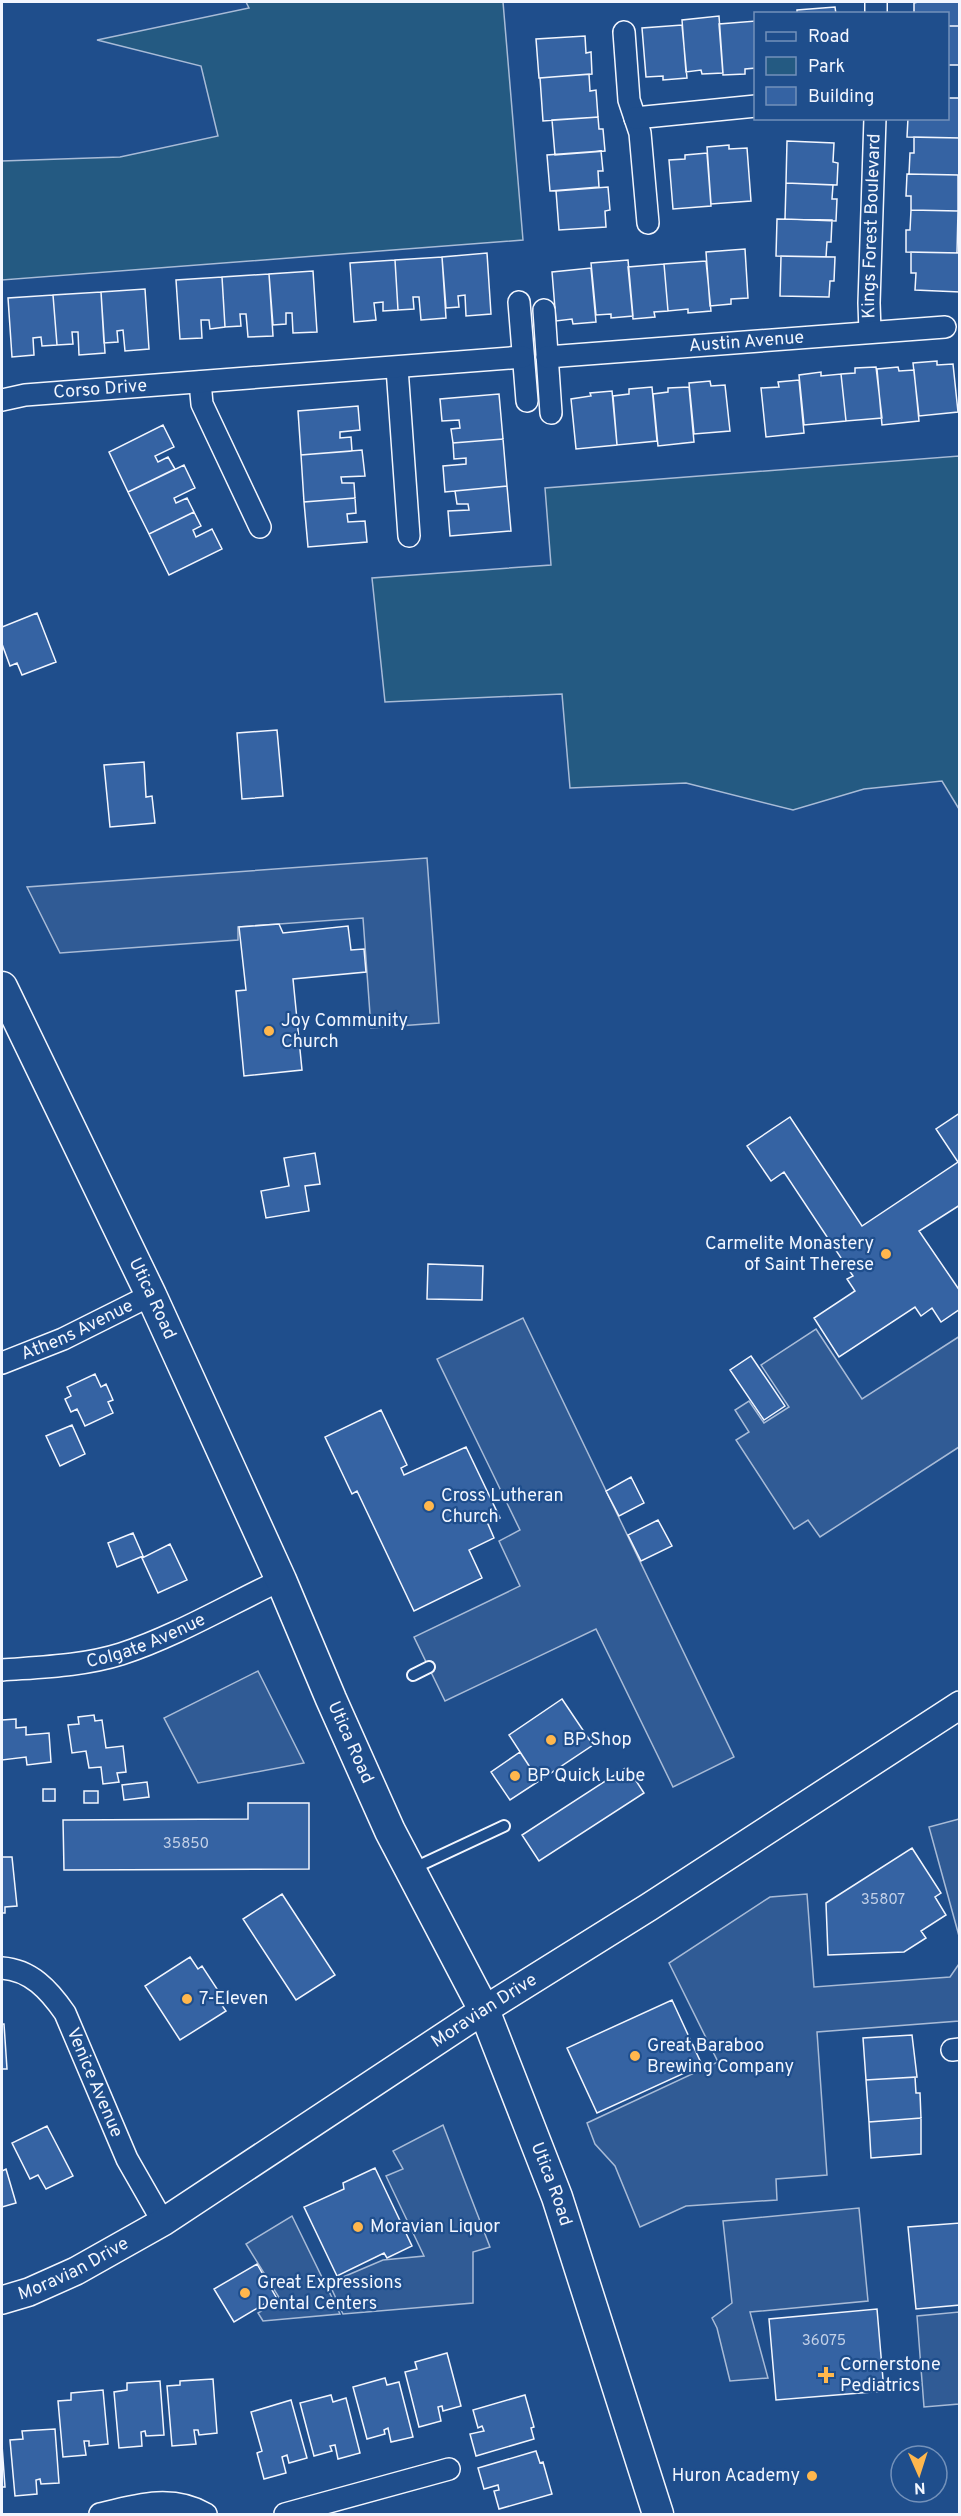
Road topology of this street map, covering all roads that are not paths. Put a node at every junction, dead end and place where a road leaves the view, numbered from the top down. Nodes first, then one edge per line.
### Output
1 (624, 32) dead end
2 (754, 106) edge
3 (635, 118) junction
4 (874, 120) edge
5 (648, 223) dead end
6 (519, 302) dead end
7 (544, 310) dead end
8 (945, 327) dead end
9 (870, 332) junction
10 (523, 357) junction
11 (547, 357) junction
12 (397, 368) junction
13 (200, 382) junction
14 (2, 400) edge
15 (527, 401) dead end
16 (551, 413) dead end
17 (260, 527) dead end
18 (409, 536) dead end
19 (2, 987) edge
20 (11, 1027) edge
21 (151, 1295) junction
22 (2, 1363) edge
23 (281, 1580) junction
24 (429, 1667) dead end
25 (2, 1670) edge
26 (412, 1675) dead end
27 (960, 1705) edge
28 (504, 1826) dead end
29 (410, 1870) junction
30 (2, 1968) edge
31 (484, 2010) junction
32 (163, 2222) junction
33 (2, 2300) edge
34 (449, 2469) dead end
35 (100, 2514) edge
36 (206, 2514) edge
37 (285, 2514) edge
38 (658, 2514) edge

1 - 3 street
2 - 3 street
3 - 5 street
4 - 9 street, Kings Forest Boulevard
6 - 10 street
7 - 11 street
8 - 9 street, Austin Avenue
9 - 11 street, Austin Avenue
10 - 12 street, Corso Drive
10 - 15 street
11 - 16 street
12 - 13 street, Corso Drive
12 - 18 street
13 - 14 street, Corso Drive
13 - 17 street
19 - 20 main road, Utica Road
20 - 21 main road, Utica Road
21 - 22 street, Athens Avenue
21 - 23 main road, Utica Road
23 - 25 street, Colgate Avenue
23 - 29 main road, Utica Road
24 - 26 lane
27 - 31 street, Moravian Drive
28 - 29 lane
29 - 31 main road, Utica Road
30 - 32 street, Venice Avenue
31 - 32 street, Moravian Drive
31 - 38 main road, Utica Road
32 - 33 street, Moravian Drive
34 - 37 street
35 - 36 street

